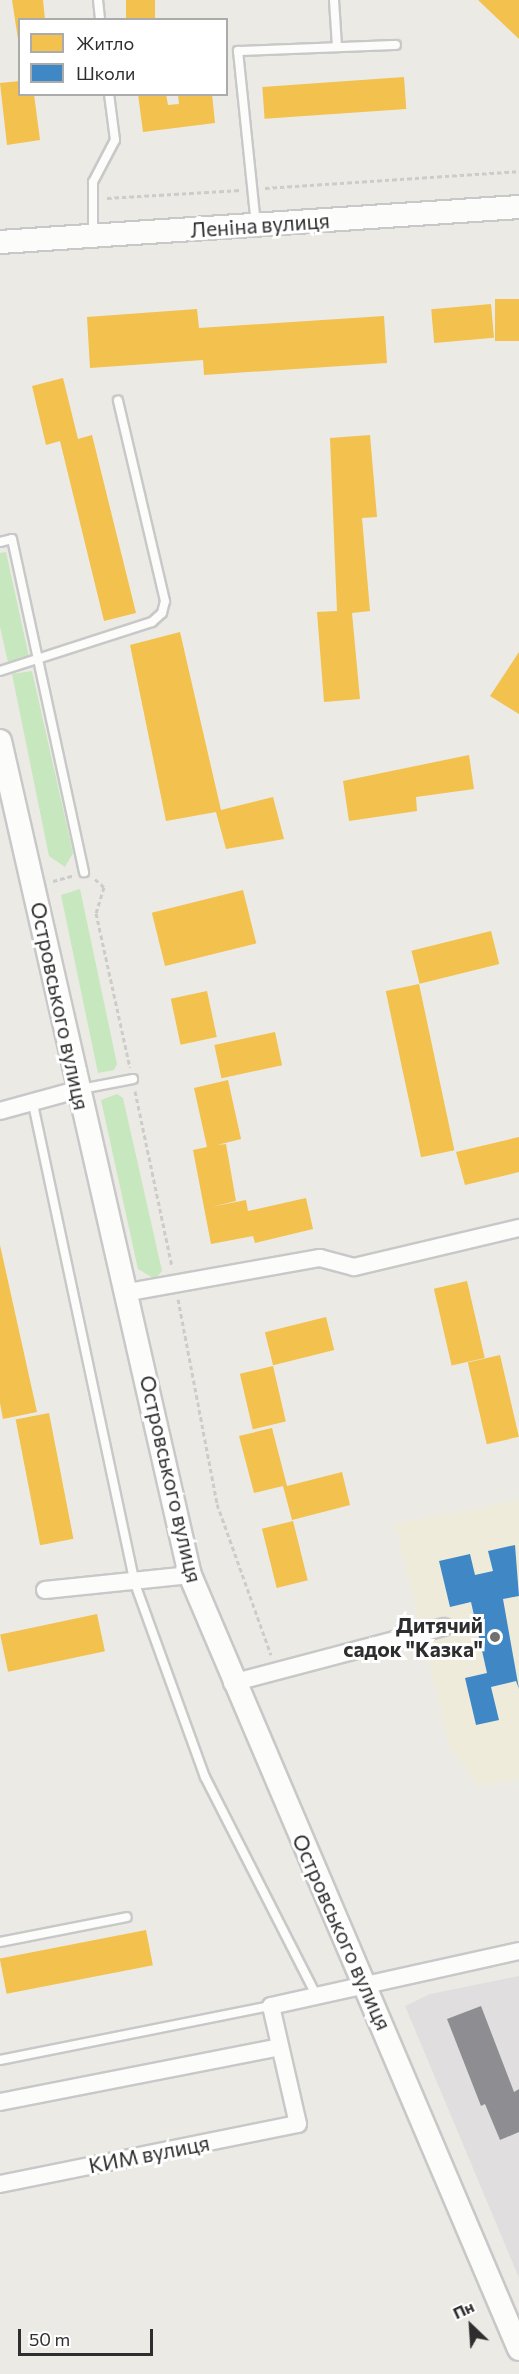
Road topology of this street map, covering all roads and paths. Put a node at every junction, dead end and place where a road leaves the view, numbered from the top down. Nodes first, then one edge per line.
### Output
1 (98, 0) edge
2 (334, 0) edge
3 (100, 18) edge
4 (396, 45) dead end
5 (337, 47) junction
6 (109, 96) edge
7 (519, 171) edge
8 (253, 189) junction
9 (93, 199) junction
10 (519, 207) edge
11 (256, 225) junction
12 (93, 236) junction
13 (0, 242) edge
14 (118, 400) dead end
15 (0, 542) edge
16 (41, 660) junction
17 (0, 671) edge
18 (0, 741) edge
19 (84, 873) junction
20 (33, 885) junction
21 (133, 1079) junction
22 (78, 1090) junction
23 (33, 1104) junction
24 (0, 1111) edge
25 (519, 1228) edge
26 (175, 1285) junction
27 (129, 1292) junction
28 (190, 1575) junction
29 (134, 1581) junction
30 (45, 1590) dead end
31 (444, 1627) dead end
32 (276, 1670) junction
33 (232, 1683) junction
34 (127, 1917) dead end
35 (0, 1942) edge
36 (519, 1951) edge
37 (366, 1984) junction
38 (315, 1993) junction
39 (271, 2006) junction
40 (279, 2046) junction
41 (0, 2060) edge
42 (0, 2102) edge
43 (0, 2184) edge
44 (519, 2349) edge

1 - 3 lane
2 - 5 lane
4 - 5 lane
5 - 8 lane
6 - 9 lane
7 - 8 path
8 - 9 path
8 - 11 lane
9 - 12 lane
10 - 11 main road, Леніна вулиця
11 - 12 main road, Леніна вулиця
12 - 13 main road, Леніна вулиця
14 - 16 lane
15 - 16 lane
16 - 17 lane
16 - 19 lane
18 - 20 main road, Островського вулиця
19 - 20 path
19 - 21 path
20 - 22 main road, Островського вулиця
21 - 22 lane
21 - 26 path
22 - 23 street
22 - 27 main road, Островського вулиця
23 - 24 street
23 - 29 lane
25 - 26 street
26 - 27 street
26 - 32 path
27 - 28 main road, Островського вулиця
28 - 29 street
28 - 33 main road, Островського вулиця
29 - 30 street
29 - 38 lane
31 - 32 street
32 - 33 street
33 - 37 main road, Островського вулиця
34 - 35 lane
36 - 37 street
37 - 38 street
37 - 44 main road, Островського вулиця
38 - 39 street
39 - 40 street
39 - 41 lane
40 - 42 street
40 - 43 street, КИМ вулиця

